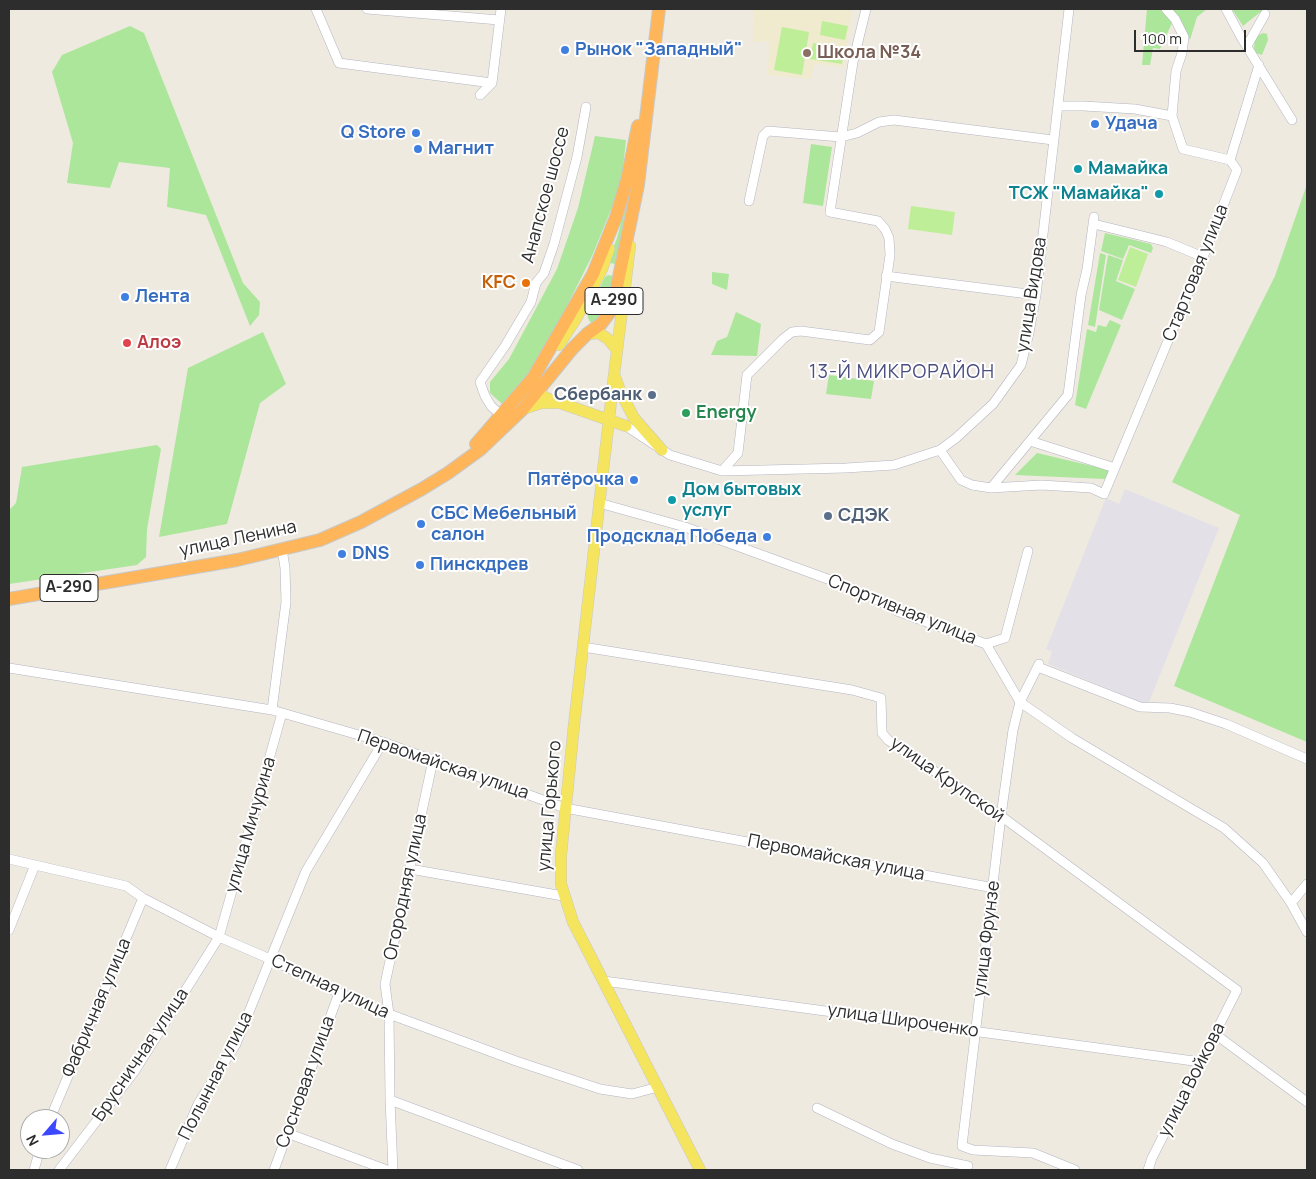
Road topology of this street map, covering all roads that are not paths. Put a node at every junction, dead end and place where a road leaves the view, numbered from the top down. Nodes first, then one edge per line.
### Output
1 (316, 9) edge
2 (367, 9) edge
3 (501, 9) edge
4 (651, 9) edge
5 (659, 9) edge
6 (866, 9) edge
7 (1069, 9) edge
8 (1166, 9) edge
9 (1226, 9) edge
10 (1265, 14) dead end
11 (499, 20) junction
12 (1248, 46) junction
13 (1259, 65) junction
14 (492, 83) junction
15 (480, 95) dead end
16 (641, 98) junction
17 (1058, 106) junction
18 (586, 107) dead end
19 (1172, 116) junction
20 (1292, 120) dead end
21 (841, 137) junction
22 (1053, 140) junction
23 (1230, 160) junction
24 (638, 185) junction
25 (749, 201) dead end
26 (1204, 257) junction
27 (886, 276) junction
28 (1036, 295) junction
29 (587, 334) junction
30 (617, 350) junction
31 (614, 375) junction
32 (525, 388) junction
33 (539, 390) junction
34 (558, 403) junction
35 (523, 410) junction
36 (502, 416) junction
37 (609, 417) junction
38 (626, 426) joint
39 (1030, 441) junction
40 (662, 450) junction
41 (940, 450) junction
42 (458, 465) junction
43 (1115, 468) junction
44 (722, 471) junction
45 (991, 488) junction
46 (599, 503) junction
47 (282, 549) junction
48 (1028, 551) dead end
49 (9, 599) edge
50 (986, 644) junction
51 (582, 647) junction
52 (9, 668) edge
53 (1020, 702) junction
54 (272, 710) junction
55 (282, 713) junction
56 (383, 742) junction
57 (1307, 759) edge
58 (433, 760) junction
59 (565, 808) junction
60 (1001, 816) junction
61 (9, 859) edge
62 (35, 865) junction
63 (410, 869) junction
64 (1307, 884) edge
65 (994, 888) junction
66 (563, 896) junction
67 (143, 898) junction
68 (1291, 903) junction
69 (9, 930) edge
70 (1307, 932) edge
71 (219, 937) junction
72 (270, 959) junction
73 (604, 981) junction
74 (1237, 990) joint
75 (339, 993) junction
76 (389, 1014) junction
77 (975, 1030) junction
78 (1215, 1034) junction
79 (1201, 1062) junction
80 (658, 1087) junction
81 (390, 1100) junction
82 (1307, 1102) edge
83 (817, 1108) dead end
84 (54, 1109) edge
85 (287, 1133) junction
86 (973, 1150) junction
87 (968, 1168) edge
88 (59, 1170) edge
89 (170, 1170) edge
90 (274, 1170) edge
91 (387, 1170) edge
92 (394, 1170) edge
93 (578, 1170) edge
94 (700, 1170) edge
95 (1075, 1170) edge
96 (1148, 1170) edge

1 - 14 street
2 - 11 street
3 - 11 street
4 - 16 highway
5 - 24 highway
6 - 21 street
7 - 17 street, улица Видова
8 - 19 street
9 - 12 street
10 - 12 street
11 - 14 street
12 - 13 street
13 - 20 street
13 - 23 street, Стартовая улица
14 - 15 street
16 - 32 highway, А-290
16 - 33 main road
17 - 19 street
17 - 22 street, улица Видова
18 - 36 street, Анапское шоссе
19 - 23 street
21 - 22 street
21 - 25 street
21 - 27 street
22 - 28 street, улица Видова
23 - 26 street, Стартовая улица
24 - 29 highway, А-290
24 - 30 main road
26 - 39 street
26 - 43 street, Стартовая улица
27 - 28 street
27 - 44 street
28 - 41 street, улица Видова
29 - 30 main road
29 - 33 highway, А-290
30 - 31 main road
31 - 37 main road
31 - 40 main road
32 - 33 main road
32 - 36 highway, А-290
33 - 34 main road
33 - 35 highway, А-290
33 - 37 main road
34 - 35 main road
34 - 37 main road
35 - 42 highway, А-290
36 - 42 highway, А-290
37 - 38 main road, улица Видова
37 - 46 main road, улица Горького
38 - 40 street, улица Видова
39 - 43 street
39 - 45 street
40 - 44 street, улица Видова
41 - 44 street, улица Видова
41 - 45 street
42 - 47 highway, улица Ленина / А-290
43 - 45 street, Стартовая улица
46 - 50 street, Спортивная улица
46 - 51 main road, улица Горького
47 - 49 highway, улица Ленина / А-290
47 - 54 street
48 - 50 street
50 - 53 street, Спортивная улица
51 - 59 main road, улица Горького
51 - 60 street, улица Крупской
52 - 54 street, Первомайская улица
53 - 57 street, улица Фрунзе
53 - 60 street, улица Фрунзе
53 - 68 street, Спортивная улица
54 - 55 street, Первомайская улица
55 - 56 street, Первомайская улица
55 - 71 street, улица Мичурина
56 - 58 street, Первомайская улица
56 - 72 street, Полынная улица
58 - 59 street, Первомайская улица
58 - 63 street, Огородняя улица
59 - 65 street, Первомайская улица
59 - 66 main road, улица Горького
60 - 65 street, улица Фрунзе
60 - 74 street, улица Крупской
61 - 62 street, Степная улица
62 - 67 street, Степная улица
62 - 69 street
63 - 66 street
63 - 76 street, Огородняя улица
64 - 68 street
65 - 77 street, улица Фрунзе
66 - 73 main road, улица Горького
67 - 71 street, Степная улица
67 - 84 street, Фабричная улица
68 - 70 street, Спортивная улица
71 - 72 street, Степная улица
71 - 88 street, Брусничная улица
72 - 75 street, Степная улица
72 - 89 street, Полынная улица
73 - 77 street, улица Широченко
73 - 80 main road, улица Горького
74 - 78 street, улица Войкова
75 - 76 street, Степная улица
75 - 85 street, Сосновая улица
76 - 80 street, Степная улица
76 - 81 street, Огородняя улица
77 - 79 street, улица Широченко
77 - 86 street, улица Фрунзе
78 - 79 street, улица Войкова
78 - 82 street
79 - 96 street, улица Войкова
80 - 94 main road, улица Горького
81 - 92 street, Огородняя улица
81 - 93 street
83 - 87 street
85 - 90 street, Сосновая улица
85 - 91 street
86 - 87 street
86 - 95 street

